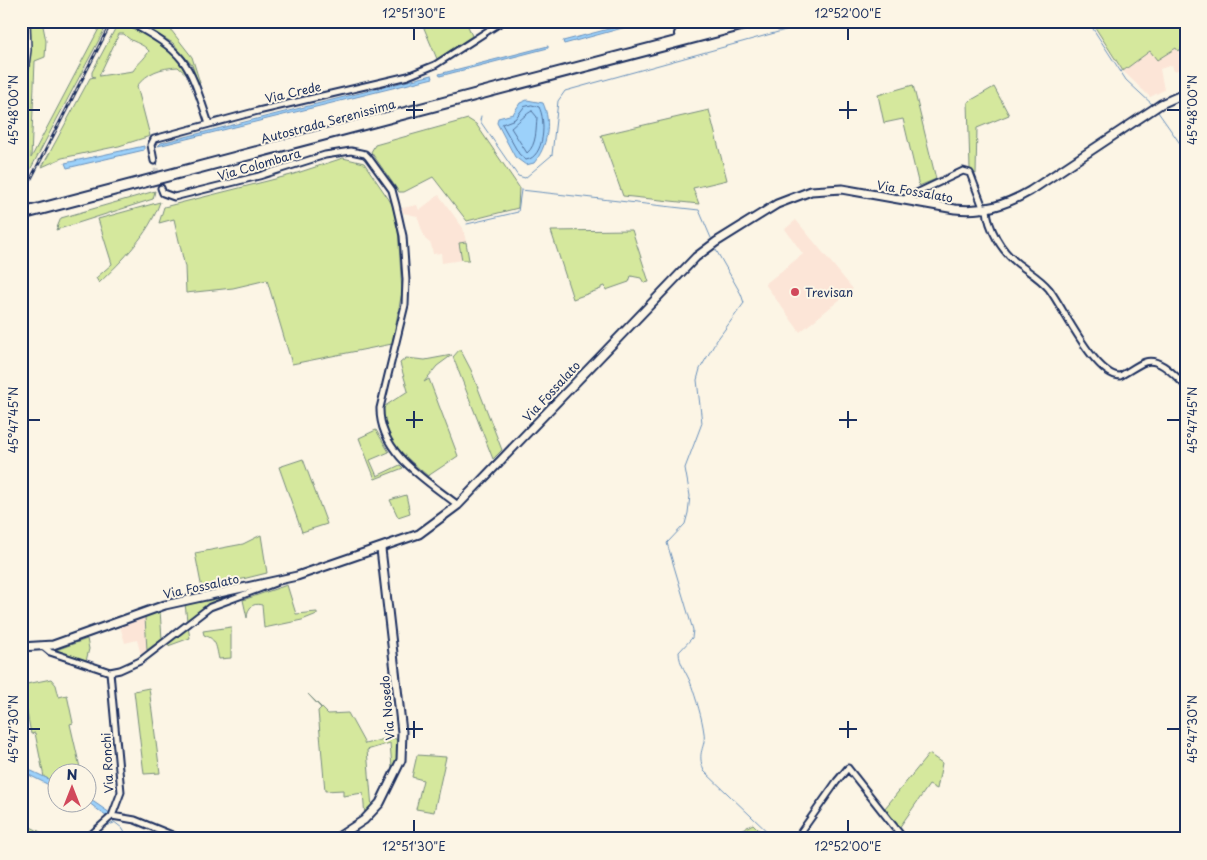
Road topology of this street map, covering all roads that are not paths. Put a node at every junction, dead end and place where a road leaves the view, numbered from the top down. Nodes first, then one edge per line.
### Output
1 (25, 21) edge
2 (127, 21) edge
3 (503, 21) edge
4 (729, 21) edge
5 (756, 21) edge
6 (21, 86) edge
7 (1186, 92) edge
8 (209, 124) junction
9 (154, 161) tunnel mouth
10 (161, 188) dead end
11 (905, 200) junction
12 (985, 209) junction
13 (24, 210) edge
14 (1186, 386) edge
15 (458, 504) junction
16 (381, 549) junction
17 (278, 582) junction
18 (44, 647) junction
19 (21, 648) edge
20 (110, 672) junction
21 (112, 816) junction
22 (86, 839) edge
23 (182, 839) edge
24 (335, 839) edge
25 (796, 839) edge
26 (904, 839) edge

1 - 6 main road
2 - 8 street
3 - 8 street, Via Crede
4 - 13 highway, Autostrada Serenissima
5 - 13 highway, Autostrada Serenissima
7 - 12 street, Via Fossalato
8 - 9 street
10 - 15 street, Via Colombara
11 - 12 street, Via Fossalato
11 - 12 street
11 - 15 street, Via Fossalato
12 - 14 street
15 - 16 street, Via Fossalato
16 - 17 street, Via Fossalato
16 - 24 street, Via Nosedo
17 - 18 street, Via Fossalato
17 - 20 street
18 - 19 street, Via Fossalato
18 - 20 street
20 - 21 street, Via Ronchi
21 - 22 street, Via Ronchi
21 - 23 street
25 - 26 street

